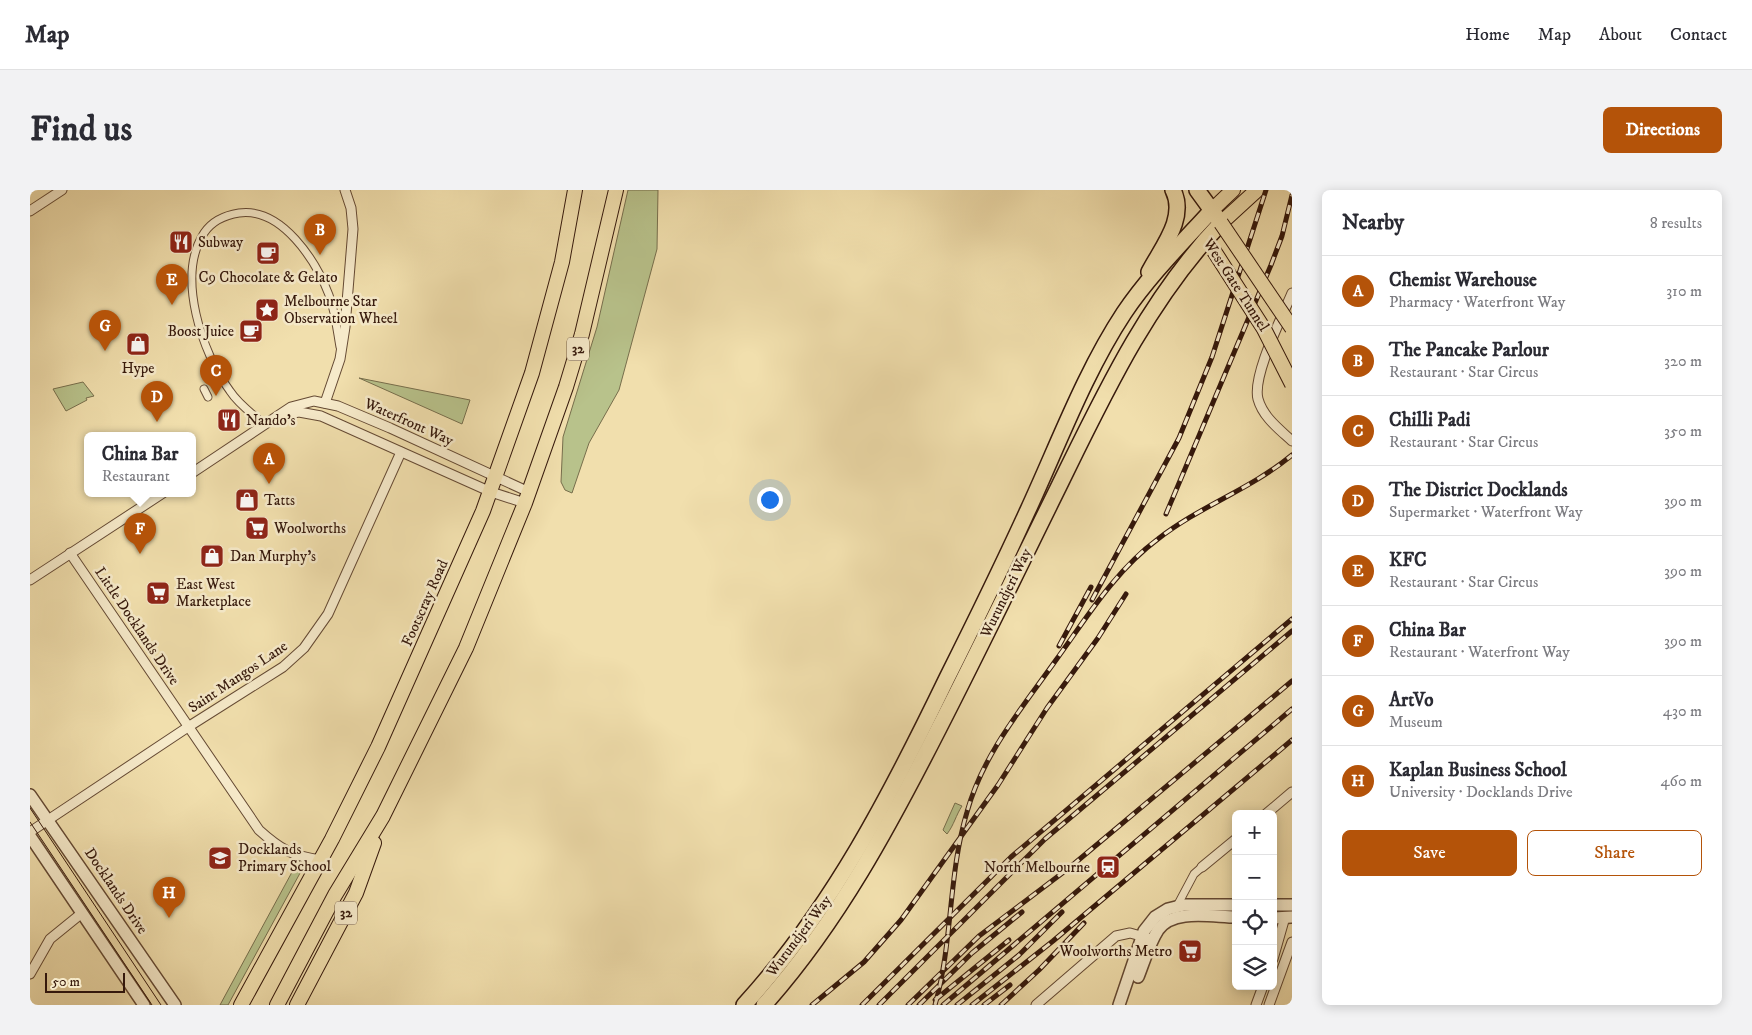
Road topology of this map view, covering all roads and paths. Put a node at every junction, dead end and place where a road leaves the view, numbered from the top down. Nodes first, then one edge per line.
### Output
1 (62, 190) edge
2 (345, 190) edge
3 (575, 190) edge
4 (616, 190) edge
5 (1173, 190) edge
6 (1197, 190) edge
7 (1233, 190) edge
8 (1257, 190) edge
9 (1212, 210) junction
10 (30, 212) edge
11 (1221, 223) junction
12 (1202, 232) junction
13 (1292, 293) edge
14 (1135, 298) junction
15 (1292, 328) edge
16 (341, 351) junction
17 (1292, 384) edge
18 (204, 389) dead end
19 (208, 397) dead end
20 (325, 402) junction
21 (277, 417) junction
22 (265, 425) junction
23 (1292, 440) edge
24 (401, 452) junction
25 (196, 470) edge
26 (497, 475) junction
27 (490, 492) junction
28 (157, 497) edge
29 (527, 498) junction
30 (70, 553) junction
31 (30, 580) edge
32 (188, 727) junction
33 (1292, 792) edge
34 (30, 795) edge
35 (1271, 810) edge
36 (383, 816) junction
37 (48, 820) junction
38 (30, 832) edge
39 (30, 836) edge
40 (1232, 842) edge
41 (321, 860) junction
42 (1202, 867) joint
43 (1291, 903) edge
44 (1232, 905) edge
45 (1277, 905) edge
46 (1177, 906) junction
47 (82, 912) junction
48 (1232, 917) edge
49 (1289, 918) edge
50 (1158, 921) junction
51 (1148, 938) junction
52 (1292, 942) edge
53 (1277, 949) edge
54 (30, 974) edge
55 (1262, 990) edge
56 (1128, 992) junction
57 (144, 1005) edge
58 (175, 1005) edge
59 (242, 1005) edge
60 (277, 1005) edge
61 (296, 1005) edge
62 (744, 1005) edge
63 (764, 1005) edge
64 (1036, 1005) edge
65 (1119, 1005) edge
66 (1127, 1005) edge
67 (1256, 1005) edge
68 (1269, 1005) edge

1 - 10 street
2 - 16 street
3 - 26 main road, Footscray Road
4 - 29 main road, 32
5 - 12 highway, West Gate Tunnel
5 - 14 highway
6 - 9 highway, West Gate Tunnel
7 - 9 main road, Wurundjeri Way
8 - 11 main road, Wurundjeri Way
9 - 11 highway, West Gate Tunnel
9 - 12 highway, Wurundjeri Way
11 - 12 highway, Wurundjeri Way
11 - 15 main road, West Gate Tunnel, bridge
12 - 14 highway, Wurundjeri Way
12 - 17 main road, West Gate Tunnel, bridge
12 - 63 highway, Wurundjeri Way
13 - 23 street
14 - 62 highway, Wurundjeri Way
16 - 20 street
16 - 22 street
18 - 19 street
20 - 21 street, Waterfront Way
20 - 26 street, Waterfront Way
21 - 22 street, Waterfront Way
21 - 24 street, Waterfront Way
22 - 25 street, Waterfront Way
24 - 27 street, Waterfront Way
24 - 32 street, Saint Mangos Lane
26 - 27 main road, Footscray Road
26 - 29 street, Waterfront Way
27 - 29 street, Waterfront Way
27 - 41 main road, Footscray Road
28 - 30 street
29 - 36 main road, 32
30 - 31 street
30 - 32 street, Little Docklands Drive
32 - 37 street, Saint Mangos Lane
32 - 41 street, Little Docklands Drive
33 - 35 street
34 - 37 street, Docklands Drive
36 - 60 main road
36 - 61 main road, 32
37 - 38 street, Saint Mangos Lane
37 - 58 street, Docklands Drive
39 - 47 street
40 - 42 street
41 - 59 main road, Footscray Road
42 - 46 street
43 - 45 street
44 - 46 street
46 - 50 street
47 - 54 street
47 - 57 street
48 - 50 street
49 - 53 street
50 - 51 street
51 - 56 street
51 - 64 street
52 - 68 street
55 - 67 street
56 - 65 street
56 - 66 street

